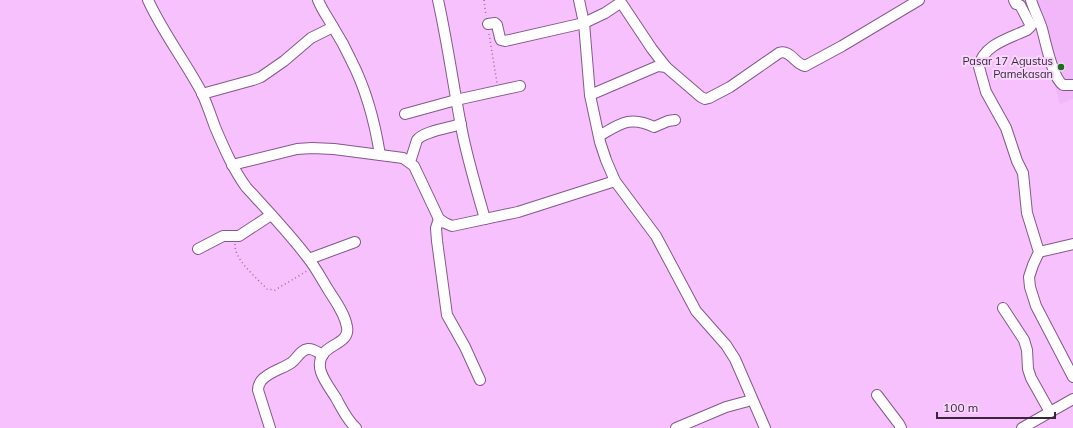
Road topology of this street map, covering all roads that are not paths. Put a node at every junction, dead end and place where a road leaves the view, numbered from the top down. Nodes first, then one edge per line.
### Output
1 (148, 0) edge
2 (318, 0) edge
3 (438, 0) edge
4 (579, 0) edge
5 (919, 0) edge
6 (1014, 0) edge
7 (1030, 0) edge
8 (584, 23) junction
9 (488, 24) road end
10 (333, 27) junction
11 (666, 67) junction
12 (1073, 85) edge
13 (520, 86) dead end
14 (202, 94) junction
15 (590, 95) junction
16 (456, 100) junction
17 (405, 114) dead end
18 (675, 120) dead end
19 (461, 124) junction
20 (599, 136) junction
21 (380, 155) junction
22 (410, 162) junction
23 (232, 165) junction
24 (615, 181) junction
25 (271, 215) junction
26 (439, 219) junction
27 (485, 219) junction
28 (356, 242) dead end
29 (1073, 244) edge
30 (198, 249) dead end
31 (1039, 252) junction
32 (311, 263) junction
33 (1003, 308) dead end
34 (323, 355) junction
35 (1073, 377) edge
36 (480, 380) dead end
37 (877, 395) dead end
38 (1073, 399) edge
39 (752, 400) junction
40 (1050, 412) junction
41 (270, 428) edge
42 (356, 428) edge
43 (676, 428) edge
44 (765, 428) edge
45 (901, 428) edge
46 (1022, 428) edge

1 - 14 street
2 - 10 street
3 - 16 street
4 - 8 street
5 - 11 street
6 - 31 street
7 - 12 street
8 - 9 street
8 - 11 street
8 - 15 street
10 - 14 street
10 - 21 street
11 - 15 street
13 - 16 street
14 - 23 street
15 - 20 street
16 - 17 street
16 - 19 street
18 - 20 street
19 - 22 street
19 - 27 street
20 - 24 street
21 - 22 street
21 - 23 street
22 - 26 street
23 - 25 street
24 - 27 street
24 - 39 street
25 - 30 street
25 - 32 street
26 - 27 street
26 - 36 street
28 - 32 street
29 - 31 street
31 - 35 street
32 - 34 street
33 - 40 street
34 - 41 street
34 - 42 street
37 - 45 street
38 - 40 street
39 - 43 street
39 - 44 street
40 - 46 street

